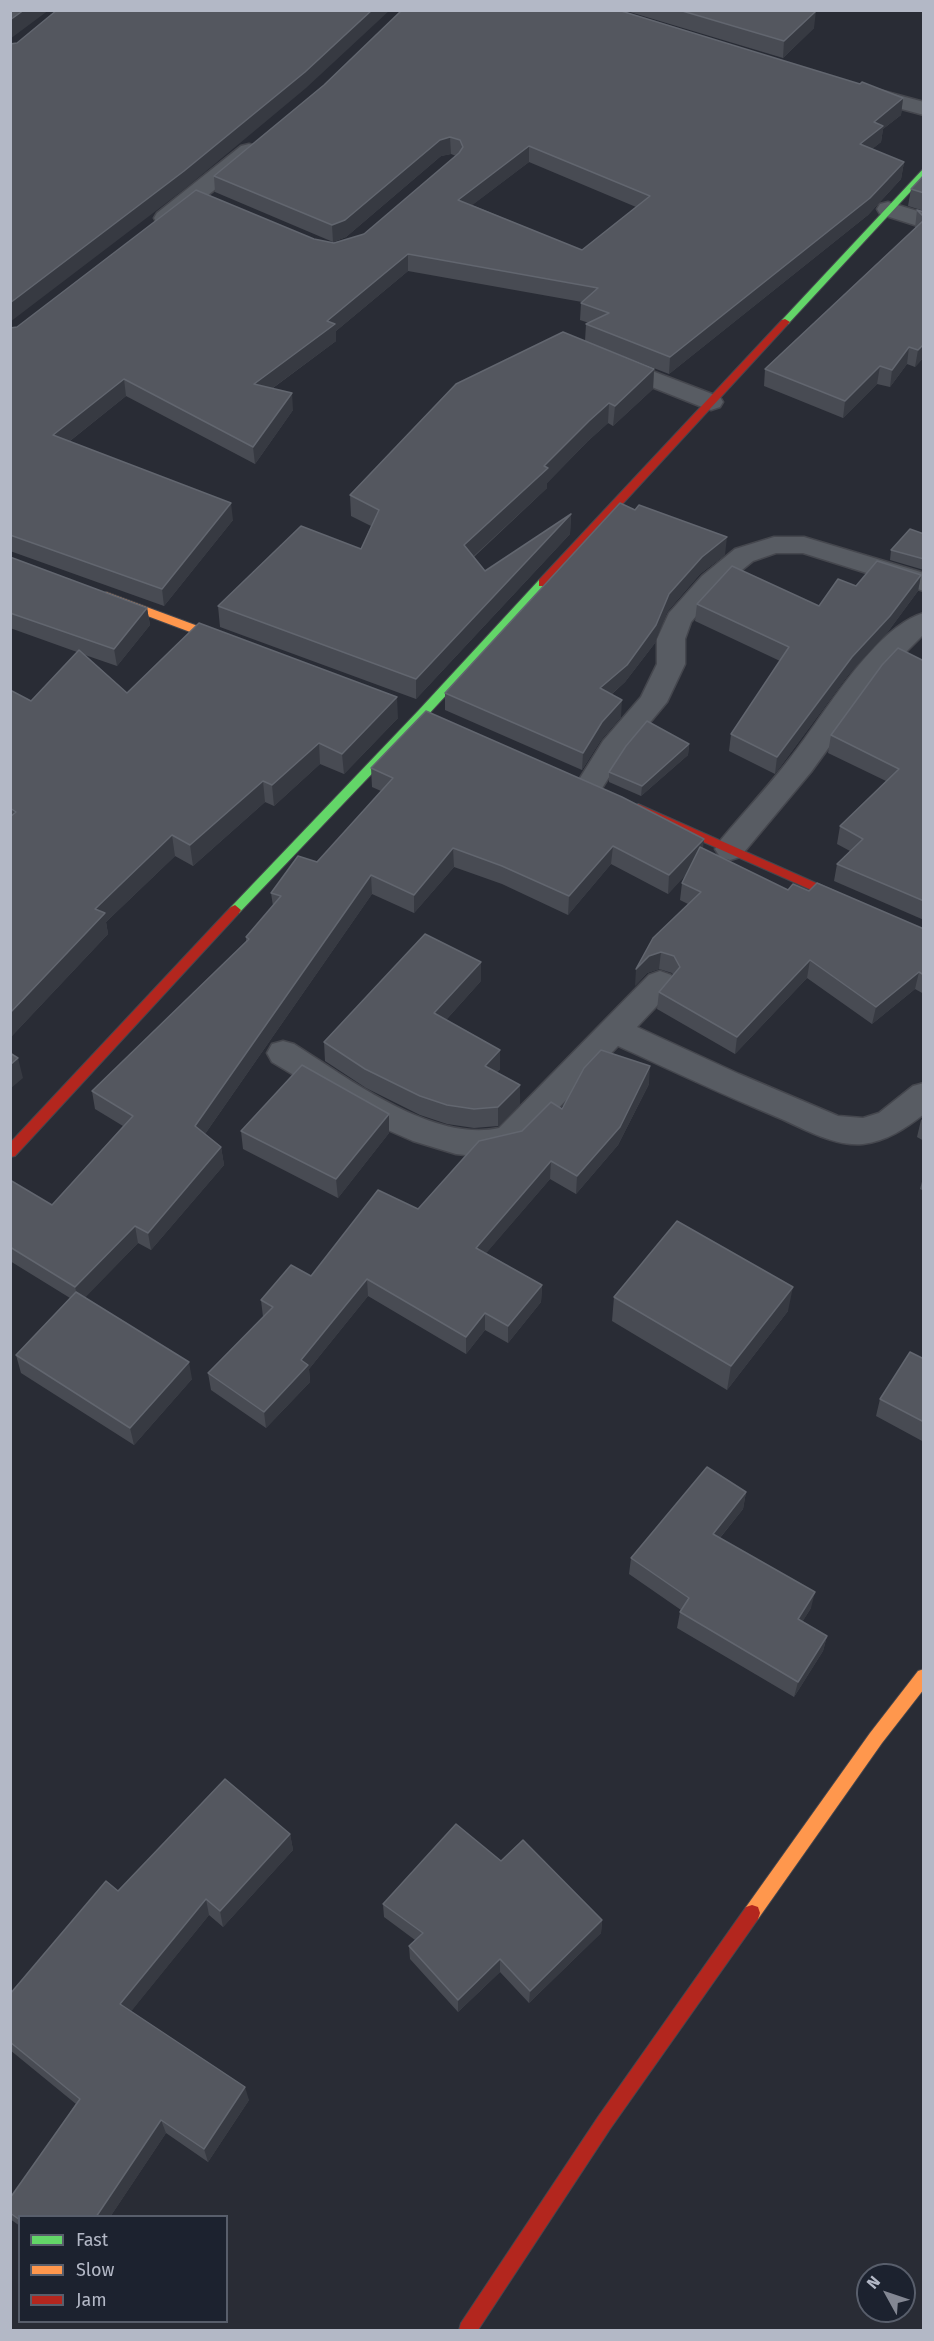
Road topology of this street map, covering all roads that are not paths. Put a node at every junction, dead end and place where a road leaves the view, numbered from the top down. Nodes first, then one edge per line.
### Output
1 (845, 86) edge
2 (924, 109) edge
3 (261, 141) edge
4 (924, 171) edge
5 (195, 195) junction
6 (217, 204) edge
7 (888, 209) junction
8 (924, 220) edge
9 (149, 231) edge
10 (595, 356) edge
11 (711, 402) junction
12 (924, 582) edge
13 (96, 592) edge
14 (924, 622) edge
15 (254, 651) edge
16 (403, 707) dead end
17 (428, 717) junction
18 (589, 786) edge
19 (629, 803) edge
20 (730, 849) junction
21 (924, 936) edge
22 (660, 983) dead end
23 (614, 1030) junction
24 (283, 1053) dead end
25 (924, 1095) edge
26 (10, 1152) edge
27 (924, 1676) edge
28 (468, 2331) edge

1 - 2 street
3 - 5 street
4 - 7 street
5 - 6 street
5 - 9 street
7 - 8 street
7 - 11 street
10 - 11 street
11 - 17 street
12 - 18 street
13 - 15 street
14 - 20 street
16 - 17 street
17 - 26 street
19 - 20 street
20 - 21 street
22 - 23 street
23 - 24 street
23 - 25 street
27 - 28 street

